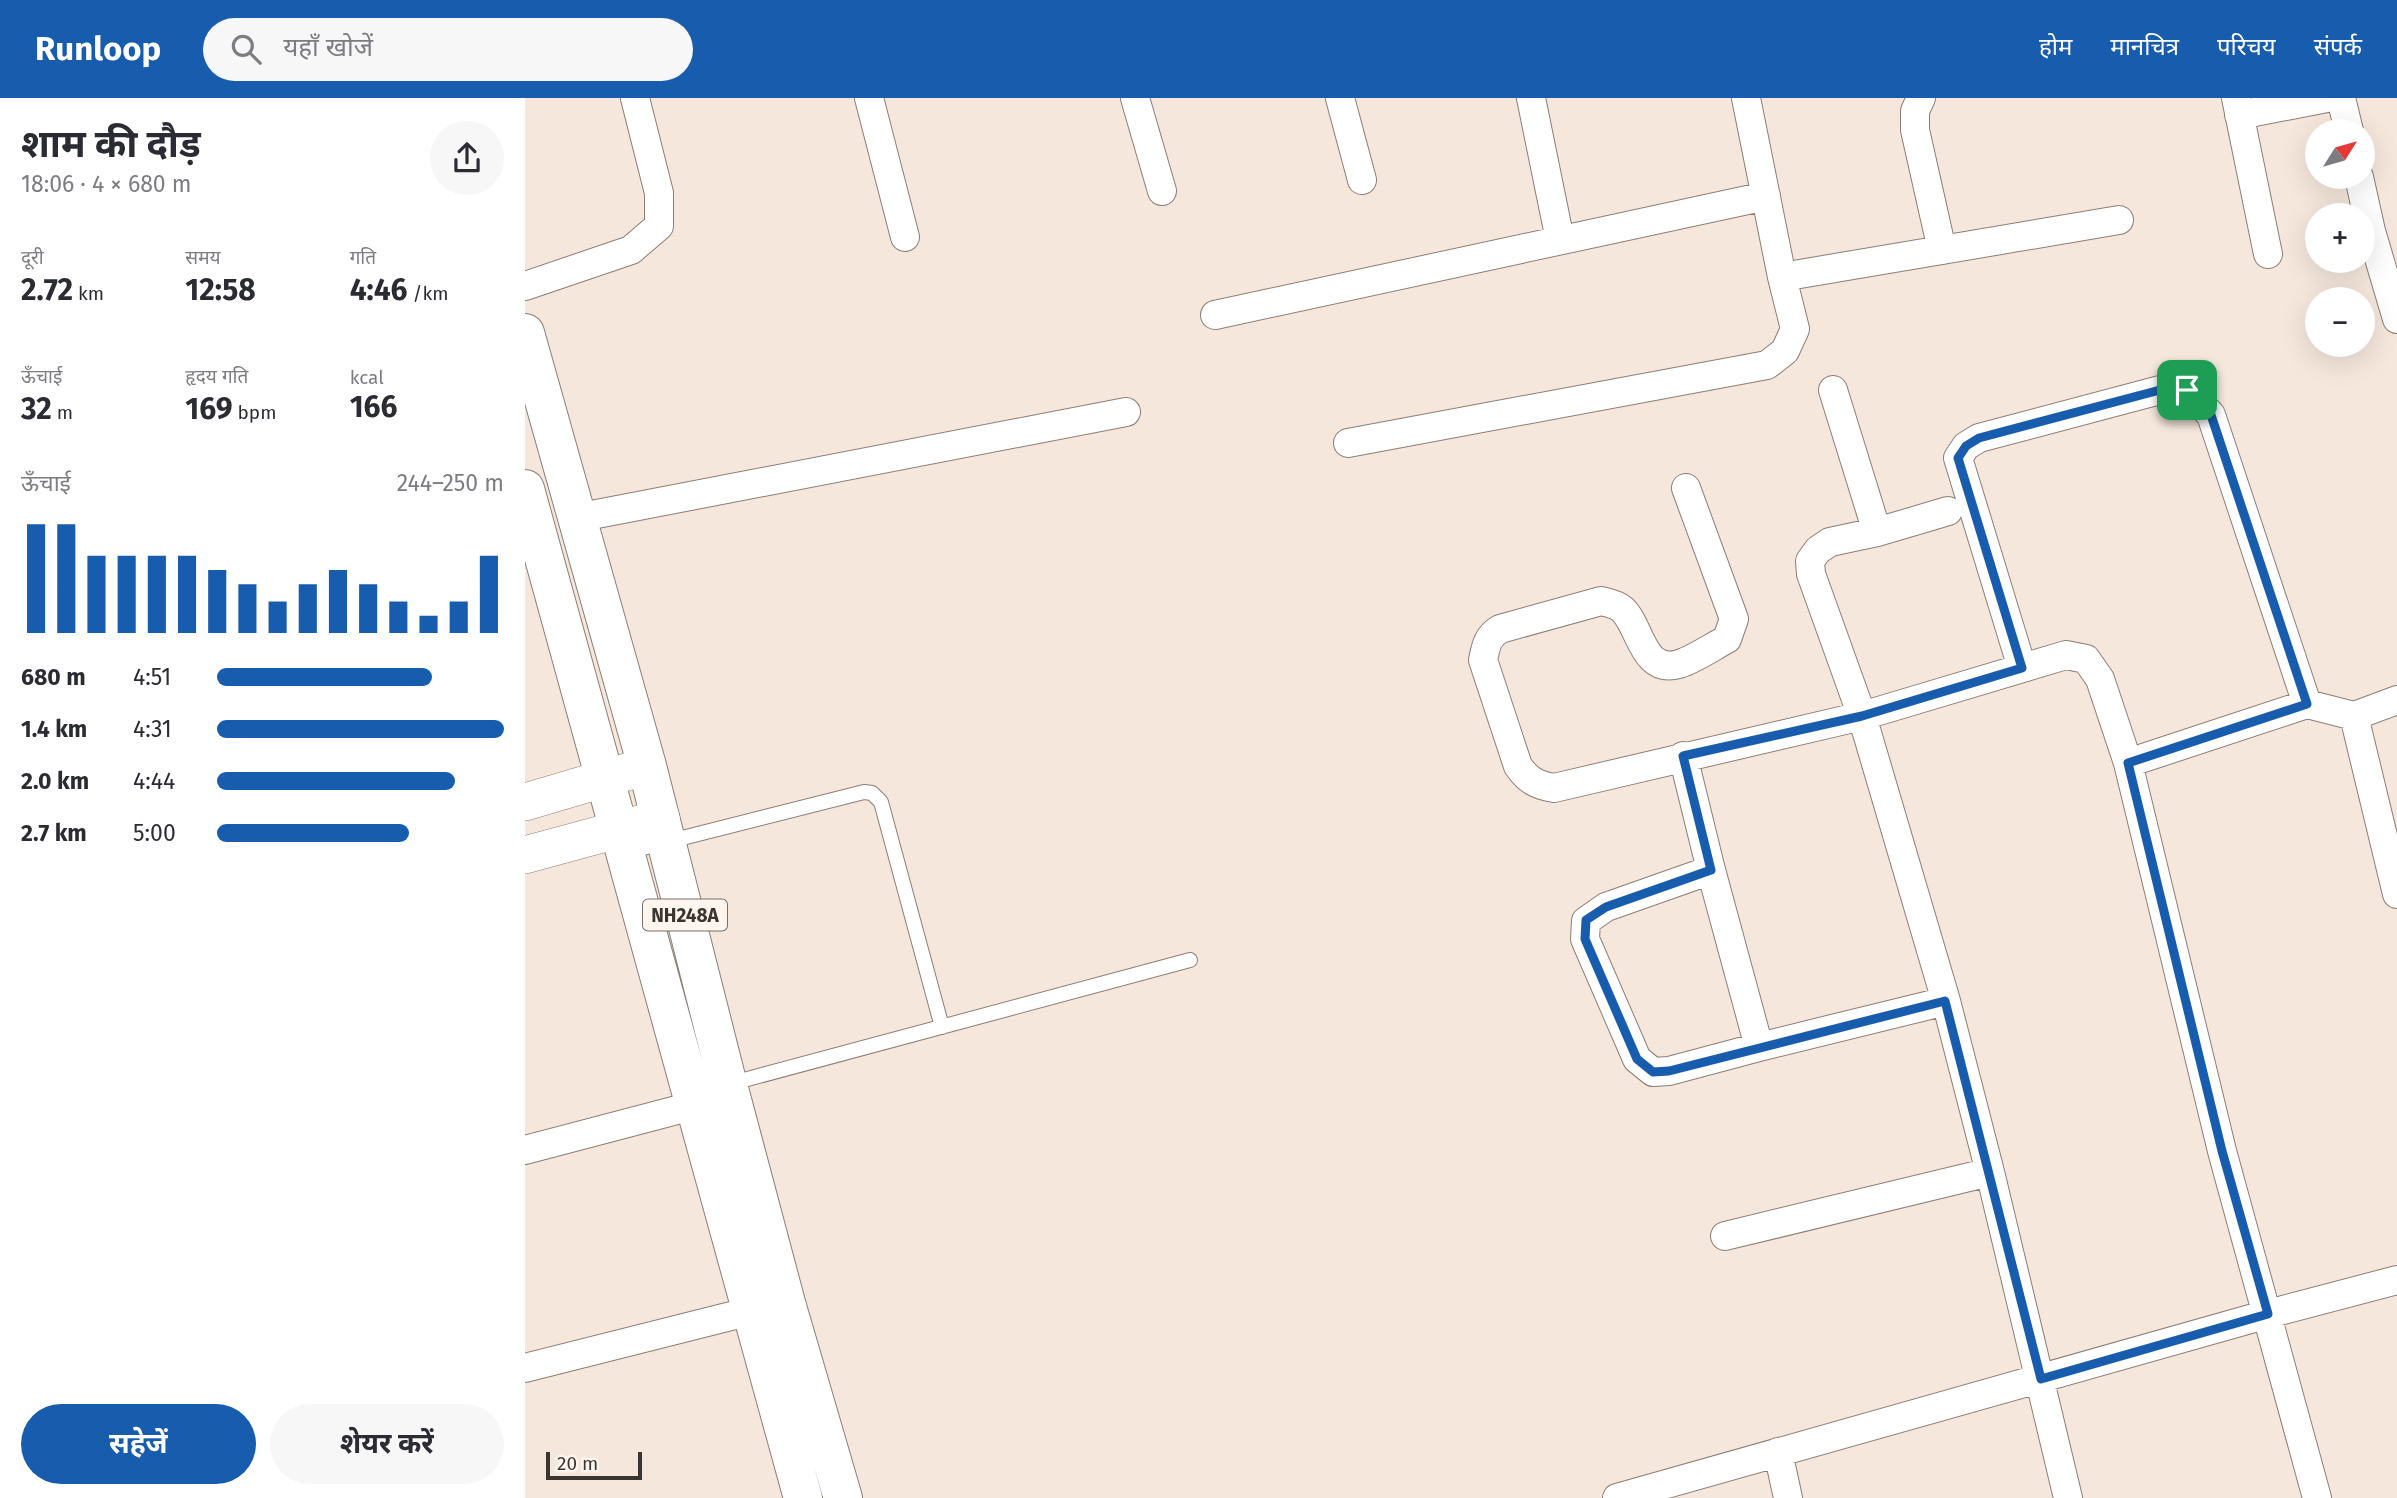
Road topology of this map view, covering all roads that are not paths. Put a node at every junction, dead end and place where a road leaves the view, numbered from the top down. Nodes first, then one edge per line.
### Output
1 (635, 98) edge
2 (869, 98) edge
3 (1135, 98) edge
4 (1340, 98) edge
5 (1531, 98) edge
6 (1746, 98) edge
7 (1921, 98) edge
8 (2327, 98) edge
9 (2341, 98) edge
10 (2238, 106) edge
11 (2346, 119) edge
12 (1362, 180) dead end
13 (2362, 189) edge
14 (1162, 191) dead end
15 (1766, 196) junction
16 (2119, 220) dead end
17 (905, 237) dead end
18 (1560, 240) junction
19 (1942, 250) junction
20 (2268, 254) dead end
21 (1782, 277) junction
22 (525, 286) edge
23 (1215, 315) dead end
24 (2397, 319) edge
25 (525, 332) edge
26 (1833, 390) dead end
27 (1126, 412) dead end
28 (1348, 443) dead end
29 (1686, 488) dead end
30 (525, 489) edge
31 (1948, 511) dead end
32 (576, 518) junction
33 (1877, 531) junction
34 (2022, 668) junction
35 (2397, 700) edge
36 (2307, 704) junction
37 (1862, 716) junction
38 (2354, 716) junction
39 (1683, 756) junction
40 (2128, 763) junction
41 (647, 766) junction
42 (606, 779) junction
43 (525, 802) edge
44 (664, 830) junction
45 (623, 841) junction
46 (525, 855) edge
47 (1711, 870) junction
48 (2397, 894) edge
49 (1190, 960) dead end
50 (1945, 1001) junction
51 (942, 1027) junction
52 (1759, 1047) junction
53 (728, 1084) junction
54 (696, 1105) junction
55 (525, 1150) edge
56 (1990, 1172) junction
57 (1725, 1236) dead end
58 (2397, 1280) edge
59 (751, 1311) junction
60 (2268, 1314) junction
61 (525, 1368) edge
62 (2041, 1379) junction
63 (1778, 1452) junction
64 (803, 1498) edge
65 (843, 1498) edge
66 (1617, 1498) edge
67 (1788, 1498) edge
68 (2068, 1498) edge
69 (2317, 1498) edge

1 - 22 street
2 - 17 street
3 - 14 street
4 - 12 street
5 - 18 street
6 - 15 street
7 - 19 street
8 - 10 street
9 - 11 street
10 - 20 street
13 - 24 street
15 - 18 street
15 - 21 street
16 - 19 street
18 - 23 street
19 - 21 street
21 - 28 street
25 - 32 highway, NH248A
26 - 33 street
27 - 32 street
29 - 39 street
30 - 42 highway, NH248A
31 - 33 street
32 - 41 highway, NH248A
33 - 37 street
34 - 36 street
34 - 37 street
34 - 40 street
35 - 38 street
36 - 38 street
36 - 40 street
37 - 39 street
37 - 50 street
38 - 48 street
39 - 47 street
40 - 60 street
41 - 42 street
41 - 44 highway, NH248A
42 - 43 street
42 - 45 highway, NH248A
44 - 45 street
44 - 51 lane
44 - 53 highway, NH248A
45 - 46 street
45 - 54 highway, NH248A
47 - 52 street
47 - 52 street
49 - 51 lane
50 - 52 street
50 - 56 street
51 - 53 lane
53 - 65 highway, NH248A
54 - 55 street
54 - 59 highway, NH248A
56 - 57 street
56 - 62 street
58 - 60 street
59 - 61 street
59 - 64 highway, NH248A
60 - 62 street
60 - 69 street
62 - 63 street
62 - 68 street
63 - 66 street
63 - 67 street

